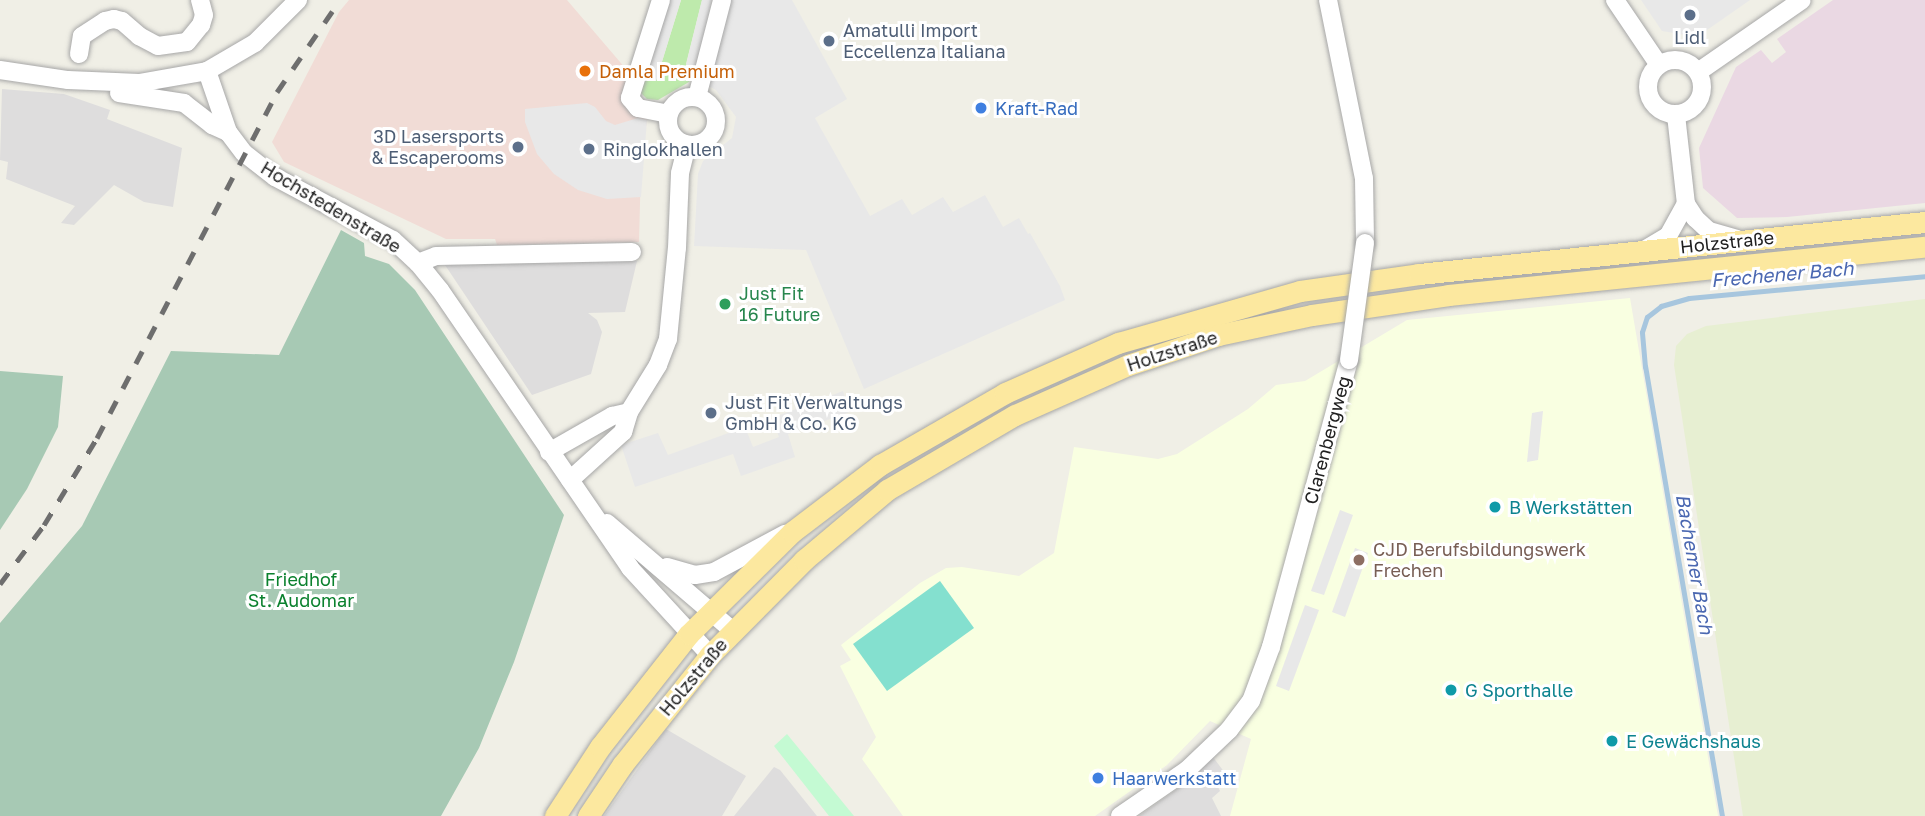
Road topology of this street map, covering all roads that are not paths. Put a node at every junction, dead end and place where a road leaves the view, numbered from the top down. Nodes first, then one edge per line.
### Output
1 (200, 0) edge
2 (298, 0) edge
3 (661, 0) edge
4 (722, 0) edge
5 (1328, 0) edge
6 (1615, 0) edge
7 (1802, 0) edge
8 (79, 54) dead end
9 (1659, 65) junction
10 (0, 70) edge
11 (207, 71) junction
12 (1698, 72) junction
13 (68, 80) junction
14 (697, 97) junction
15 (668, 114) junction
16 (1676, 115) junction
17 (228, 132) junction
18 (687, 145) junction
19 (1686, 204) junction
20 (1925, 222) edge
21 (1741, 241) junction
22 (1925, 247) edge
23 (1643, 251) junction
24 (632, 253) dead end
25 (418, 262) junction
26 (629, 412) junction
27 (549, 452) junction
28 (570, 480) junction
29 (593, 512) junction
30 (792, 531) junction
31 (659, 565) junction
32 (711, 611) junction
33 (733, 631) junction
34 (689, 634) junction
35 (710, 655) junction
36 (555, 816) edge
37 (588, 816) edge
38 (1120, 816) edge

1 - 8 street
2 - 11 street
3 - 15 street
4 - 14 street
5 - 38 street, Clarenbergweg, bridge
6 - 9 street
7 - 12 street
9 - 12 street
9 - 16 street
10 - 13 street
11 - 13 street
11 - 17 street, Hochstedenstraße
12 - 16 street
13 - 17 street
14 - 15 street
14 - 18 street
15 - 18 street
16 - 19 street
17 - 25 street, Hochstedenstraße
18 - 26 street
19 - 21 street
19 - 23 street
20 - 21 main road, Holzstraße
21 - 23 main road, Holzstraße
22 - 33 main road, Holzstraße
23 - 30 main road, Holzstraße
24 - 25 street, Hochstedenstraße
25 - 27 street
26 - 27 street
26 - 28 street
27 - 28 street
28 - 29 street
29 - 31 street
29 - 34 street
30 - 31 street, Holzstraße
30 - 32 main road, Holzstraße
31 - 32 street
32 - 33 street
32 - 34 main road, Holzstraße
33 - 35 main road, Holzstraße
34 - 35 street
34 - 36 main road, Holzstraße
35 - 37 main road, Holzstraße

